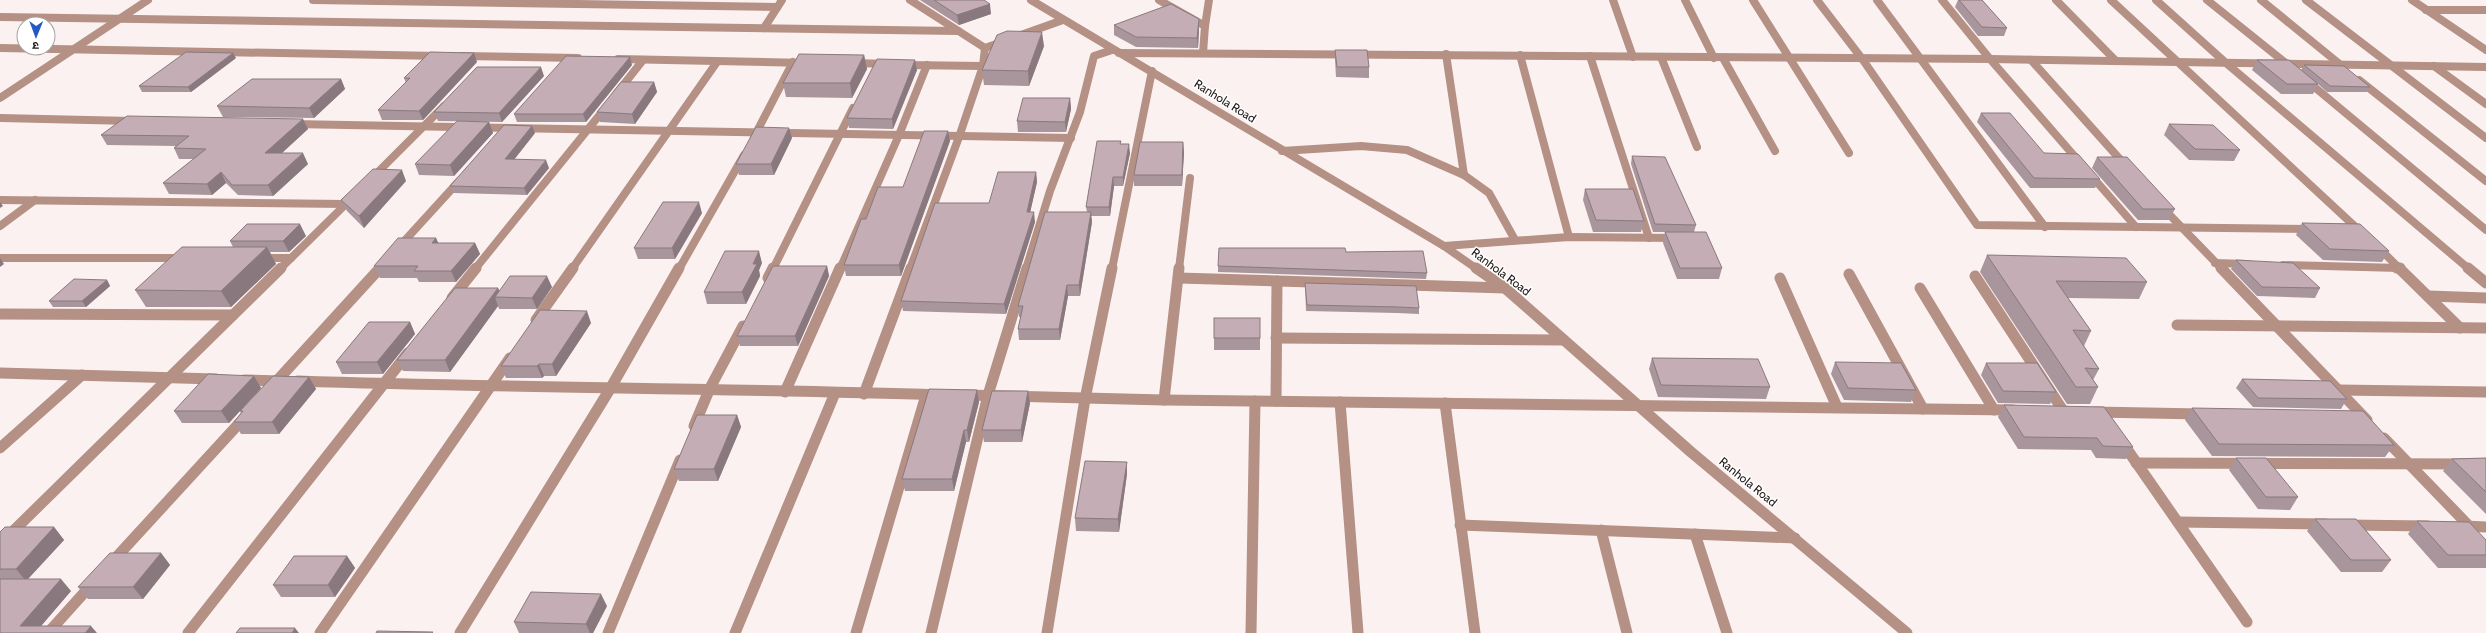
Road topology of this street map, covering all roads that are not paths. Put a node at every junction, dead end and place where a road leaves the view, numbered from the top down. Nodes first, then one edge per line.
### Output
1 (148, 0) edge
2 (313, 0) edge
3 (782, 0) edge
4 (910, 0) edge
5 (1031, 0) edge
6 (1159, 0) edge
7 (1209, 0) edge
8 (1613, 0) edge
9 (1685, 0) edge
10 (1753, 0) edge
11 (1817, 0) edge
12 (1877, 0) edge
13 (1942, 0) edge
14 (2056, 0) edge
15 (2111, 0) edge
16 (2156, 0) edge
17 (2207, 0) edge
18 (2261, 0) edge
19 (2306, 0) edge
20 (2412, 0) edge
21 (777, 7) junction
22 (2426, 10) junction
23 (2486, 10) edge
24 (0, 17) edge
25 (121, 18) junction
26 (1063, 20) junction
27 (1205, 26) junction
28 (764, 28) junction
29 (958, 31) junction
30 (0, 48) edge
31 (985, 48) junction
32 (73, 49) junction
33 (2486, 50) edge
34 (1115, 51) junction
35 (1203, 53) junction
36 (1446, 54) junction
37 (1520, 55) junction
38 (1590, 56) junction
39 (490, 57) junction
40 (1633, 57) junction
41 (1662, 57) junction
42 (567, 58) junction
43 (1718, 58) junction
44 (589, 59) edge
45 (612, 59) edge
46 (1790, 59) junction
47 (1990, 59) junction
48 (642, 60) junction
49 (1864, 60) junction
50 (1922, 60) junction
51 (2031, 60) junction
52 (2116, 61) junction
53 (717, 62) junction
54 (793, 62) junction
55 (2177, 62) junction
56 (815, 63) edge
57 (846, 63) edge
58 (2226, 63) junction
59 (2287, 64) junction
60 (927, 65) junction
61 (2341, 65) junction
62 (982, 66) junction
63 (2388, 66) junction
64 (2434, 66) junction
65 (2486, 67) edge
66 (480, 68) edge
67 (557, 70) edge
68 (1152, 71) junction
69 (0, 98) edge
70 (858, 99) edge
71 (450, 100) edge
72 (2486, 104) edge
73 (516, 117) edge
74 (0, 118) edge
75 (142, 121) edge
76 (283, 124) edge
77 (424, 127) junction
78 (506, 128) junction
79 (588, 130) junction
80 (667, 132) junction
81 (756, 134) junction
82 (839, 134) junction
83 (899, 135) junction
84 (959, 137) junction
85 (1071, 138) junction
86 (2486, 138) edge
87 (496, 140) edge
88 (1697, 147) dead end
89 (1282, 151) junction
90 (1776, 151) dead end
91 (1849, 153) dead end
92 (469, 169) edge
93 (1464, 175) junction
94 (2135, 175) edge
95 (1190, 178) dead end
96 (2486, 181) edge
97 (2155, 198) edge
98 (0, 200) edge
99 (35, 200) junction
100 (346, 204) junction
101 (0, 226) edge
102 (2045, 226) junction
103 (2136, 227) junction
104 (2181, 227) junction
105 (2321, 230) edge
106 (2344, 230) edge
107 (2360, 230) junction
108 (2486, 230) edge
109 (1569, 238) junction
110 (1649, 238) junction
111 (1686, 238) edge
112 (1515, 240) junction
113 (1444, 246) junction
114 (0, 258) edge
115 (196, 258) edge
116 (251, 258) edge
117 (291, 258) junction
118 (2215, 263) junction
119 (2254, 264) edge
120 (2269, 264) edge
121 (2400, 268) junction
122 (1849, 274) dead end
123 (1975, 276) dead end
124 (1179, 278) junction
125 (1780, 278) dead end
126 (1277, 281) junction
127 (2486, 283) edge
128 (764, 285) edge
129 (1505, 288) junction
130 (1920, 288) dead end
131 (2428, 296) junction
132 (2486, 298) edge
133 (443, 309) edge
134 (0, 314) edge
135 (233, 315) junction
136 (746, 320) edge
137 (2178, 326) dead end
138 (2276, 326) junction
139 (530, 328) edge
140 (2460, 328) junction
141 (2486, 328) edge
142 (1276, 338) junction
143 (1564, 340) junction
144 (413, 346) edge
145 (516, 348) edge
146 (0, 373) edge
147 (82, 375) junction
148 (169, 378) junction
149 (278, 381) junction
150 (383, 383) junction
151 (489, 387) junction
152 (710, 388) junction
153 (610, 389) junction
154 (2338, 390) junction
155 (267, 392) edge
156 (785, 392) junction
157 (2486, 392) edge
158 (835, 393) junction
159 (864, 394) junction
160 (926, 394) junction
161 (988, 395) junction
162 (1085, 398) junction
163 (1164, 400) junction
164 (1255, 401) junction
165 (1276, 401) junction
166 (1340, 402) junction
167 (1445, 403) junction
168 (1637, 404) junction
169 (1837, 407) junction
170 (1923, 408) junction
171 (252, 409) edge
172 (1994, 410) junction
173 (2025, 411) edge
174 (2048, 411) edge
175 (2064, 412) junction
176 (2102, 412) junction
177 (2213, 414) edge
178 (2348, 416) edge
179 (2364, 416) junction
180 (0, 448) edge
181 (2136, 463) junction
182 (2486, 464) edge
183 (2409, 465) junction
184 (2178, 522) junction
185 (1460, 525) junction
186 (2438, 526) edge
187 (2454, 526) edge
188 (2470, 527) junction
189 (2486, 527) edge
190 (1601, 530) junction
191 (1695, 534) junction
192 (1795, 538) junction
193 (0, 544) edge
194 (2247, 622) dead end
195 (48, 633) edge
196 (188, 633) edge
197 (320, 633) edge
198 (460, 633) edge
199 (608, 633) edge
200 (736, 633) edge
201 (856, 633) edge
202 (931, 633) edge
203 (1047, 633) edge
204 (1250, 633) edge
205 (1358, 633) edge
206 (1475, 633) edge
207 (1627, 633) edge
208 (1727, 633) edge
209 (1907, 633) edge

1 - 25 street
2 - 21 street
3 - 21 street
4 - 29 street
5 - 26 street, Ranhola Road
6 - 27 street
7 - 27 street
8 - 40 street
9 - 43 street
10 - 46 street
11 - 49 street
12 - 50 street
13 - 47 street
14 - 52 street
15 - 55 street
16 - 58 street
17 - 59 street
18 - 61 street
19 - 63 street
20 - 22 street
21 - 28 street
22 - 23 street
22 - 33 street
24 - 25 street
25 - 28 street
25 - 32 street
26 - 31 street
26 - 34 street, Ranhola Road
27 - 35 street
28 - 29 street
29 - 31 street
30 - 32 street
31 - 62 street
32 - 39 street
32 - 69 street
34 - 35 street
34 - 68 street, Ranhola Road
34 - 85 street
35 - 36 street
36 - 37 street
36 - 93 street
37 - 38 street
37 - 109 street
38 - 40 street
38 - 110 street
39 - 42 street
39 - 66 street
40 - 41 street
41 - 43 street
41 - 88 street
42 - 44 street
42 - 67 street
43 - 46 street
43 - 90 street
45 - 48 street
46 - 49 street
46 - 91 street
47 - 50 street
47 - 51 street
47 - 103 street
48 - 53 street
48 - 79 street
49 - 50 street
49 - 102 street
50 - 102 street
51 - 52 street
51 - 94 street
52 - 55 street
53 - 54 street
53 - 80 street
54 - 56 street
54 - 81 street
55 - 58 street
55 - 107 street
57 - 60 street
58 - 59 street
58 - 127 street
59 - 61 street
59 - 108 street
60 - 62 street
60 - 83 street
61 - 63 street
61 - 96 street
62 - 84 street
63 - 64 street
63 - 86 street
64 - 65 street
64 - 72 street
68 - 89 street, Ranhola Road
68 - 162 street
70 - 82 street
71 - 77 street
73 - 78 street
74 - 75 street
76 - 77 street
77 - 78 street
77 - 100 street
78 - 79 street
78 - 87 street
79 - 80 street
79 - 133 street
80 - 81 street
80 - 139 street
81 - 82 street
81 - 153 street
82 - 83 street
82 - 128 street
83 - 84 street
83 - 156 street
84 - 85 street
84 - 159 street
85 - 161 street
89 - 93 street
89 - 113 street, Ranhola Road
92 - 149 street
93 - 112 street
95 - 124 street
97 - 104 street
98 - 99 street
99 - 100 street
99 - 101 street
100 - 117 street
102 - 103 street
103 - 104 street
104 - 105 street
104 - 118 street
106 - 107 street
107 - 121 street
109 - 110 street
109 - 112 street
110 - 111 street
112 - 113 street
113 - 129 street, Ranhola Road
114 - 115 street
116 - 117 street
117 - 135 street
118 - 119 street
118 - 138 street
120 - 121 street
121 - 131 street
122 - 170 street
123 - 175 street
124 - 126 street
124 - 163 street
125 - 169 street
126 - 129 street
126 - 142 street
129 - 143 street, Ranhola Road
130 - 172 street
131 - 132 street
131 - 140 street
134 - 135 street
135 - 148 street
136 - 152 street
137 - 138 street
138 - 140 street
138 - 154 street
140 - 141 street
142 - 143 street
142 - 165 street
143 - 168 street, Ranhola Road
144 - 150 street
145 - 151 street
146 - 147 street
147 - 148 street
147 - 180 street
148 - 149 street
148 - 193 street
149 - 150 street
149 - 155 street
150 - 151 street
150 - 196 street
151 - 153 street
151 - 197 street
152 - 153 street
152 - 156 street
152 - 199 street
153 - 198 street
154 - 157 street
154 - 179 street
156 - 158 street
158 - 159 street
158 - 200 street
159 - 160 street
160 - 161 street
160 - 201 street
161 - 162 street
161 - 202 street
162 - 163 street
162 - 203 street
163 - 164 street
164 - 165 street
164 - 204 street
165 - 166 street
166 - 167 street
166 - 205 street
167 - 168 street
167 - 185 street
168 - 169 street
168 - 192 street, Ranhola Road
169 - 170 street
170 - 172 street
171 - 195 street
172 - 173 street
174 - 175 street
175 - 176 street
176 - 177 street
176 - 181 street
178 - 179 street
179 - 183 street
181 - 183 street
181 - 184 street
182 - 183 street
183 - 188 street
184 - 186 street
184 - 194 street
185 - 190 street
185 - 206 street
187 - 188 street
188 - 189 street
190 - 191 street
190 - 207 street
191 - 192 street
191 - 208 street
192 - 209 street, Ranhola Road

